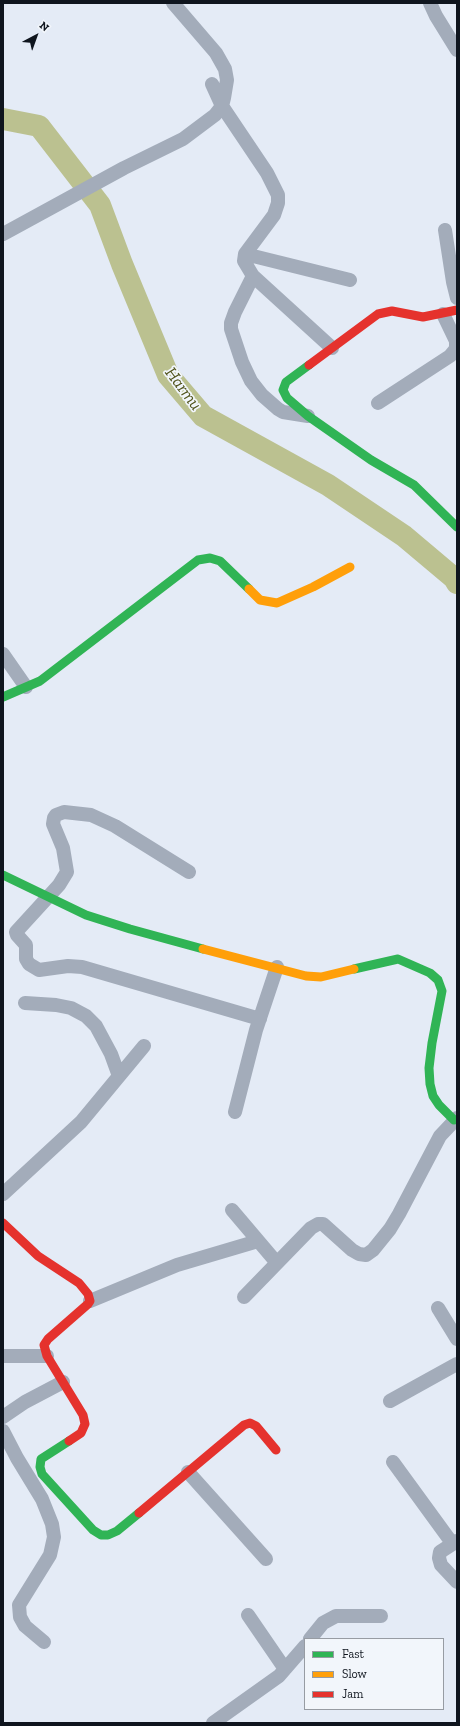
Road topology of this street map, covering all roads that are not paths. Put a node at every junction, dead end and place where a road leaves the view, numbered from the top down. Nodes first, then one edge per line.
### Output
1 (172, 3) edge
2 (430, 3) edge
3 (457, 50) edge
4 (212, 84) dead end
5 (222, 106) junction
6 (445, 230) dead end
7 (3, 234) edge
8 (245, 254) junction
9 (253, 276) junction
10 (350, 280) dead end
11 (457, 298) edge
12 (457, 310) edge
13 (443, 314) junction
14 (332, 348) junction
15 (378, 403) dead end
16 (308, 416) junction
17 (457, 527) edge
18 (350, 567) dead end
19 (3, 654) edge
20 (26, 687) junction
21 (3, 697) edge
22 (189, 872) dead end
23 (3, 875) edge
24 (49, 897) junction
25 (277, 967) junction
26 (24, 1003) dead end
27 (260, 1019) junction
28 (144, 1046) dead end
29 (119, 1076) junction
30 (235, 1112) dead end
31 (456, 1119) edge
32 (3, 1194) edge
33 (232, 1210) dead end
34 (3, 1223) edge
35 (258, 1241) junction
36 (277, 1262) junction
37 (244, 1297) dead end
38 (90, 1300) junction
39 (438, 1308) dead end
40 (457, 1339) edge
41 (3, 1356) edge
42 (47, 1356) junction
43 (457, 1364) edge
44 (63, 1382) junction
45 (390, 1401) dead end
46 (3, 1417) edge
47 (3, 1431) edge
48 (276, 1450) dead end
49 (393, 1462) dead end
50 (188, 1472) junction
51 (455, 1542) edge
52 (266, 1559) dead end
53 (457, 1582) edge
54 (248, 1615) dead end
55 (381, 1616) dead end
56 (311, 1638) edge
57 (44, 1642) dead end
58 (304, 1647) edge
59 (285, 1669) junction
60 (212, 1723) edge

1 - 5 street
2 - 3 street
4 - 5 street
5 - 7 street
5 - 8 street
6 - 11 street
8 - 9 street
8 - 10 street
9 - 14 street
9 - 16 street
12 - 13 street
13 - 14 street
13 - 15 street
14 - 16 street
16 - 17 street
18 - 20 street
19 - 20 street
20 - 21 street
22 - 24 street
23 - 24 street
24 - 25 street
24 - 27 street
25 - 27 street
25 - 31 street
26 - 29 street
27 - 30 street
28 - 29 street
29 - 32 street
31 - 36 street
33 - 35 street
34 - 38 street
35 - 36 street
35 - 38 street
36 - 37 street
38 - 42 street
39 - 40 street
41 - 42 street
42 - 44 street
43 - 45 street
44 - 46 street
44 - 50 street
47 - 57 street
48 - 50 street
49 - 51 street
50 - 52 street
51 - 53 street
54 - 59 street
55 - 56 street
58 - 59 street
59 - 60 street

